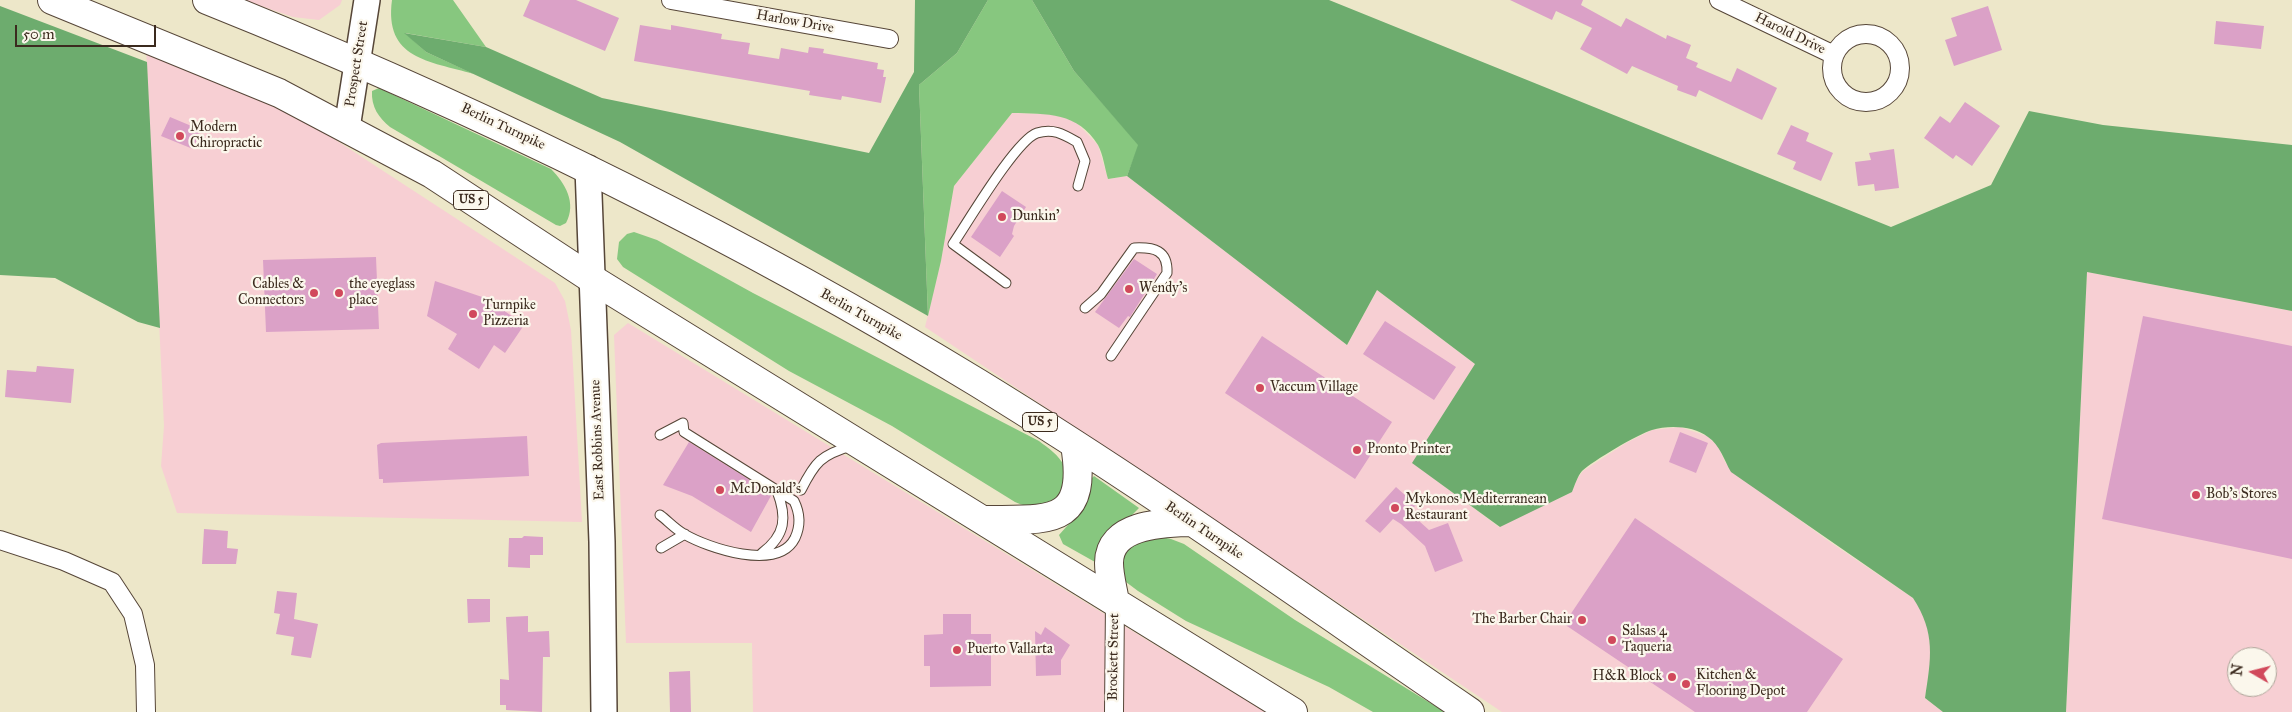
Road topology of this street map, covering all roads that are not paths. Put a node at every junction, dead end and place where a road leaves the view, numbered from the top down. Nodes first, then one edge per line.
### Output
1 (52, 0) edge
2 (207, 0) edge
3 (367, 0) edge
4 (671, 0) edge
5 (1720, 0) edge
6 (1747, 6) edge
7 (889, 39) dead end
8 (1834, 55) dead end
9 (358, 62) junction
10 (347, 128) junction
11 (588, 168) junction
12 (1078, 186) dead end
13 (592, 279) junction
14 (1006, 283) dead end
15 (1085, 308) dead end
16 (1111, 356) dead end
17 (660, 435) dead end
18 (859, 443) junction
19 (1075, 445) junction
20 (777, 490) junction
21 (801, 490) dead end
22 (660, 515) dead end
23 (984, 520) junction
24 (1190, 522) junction
25 (685, 534) junction
26 (0, 540) edge
27 (661, 548) dead end
28 (758, 556) junction
29 (1115, 602) junction
30 (146, 712) edge
31 (604, 712) edge
32 (1114, 712) edge
33 (1293, 712) edge
34 (1470, 712) edge

1 - 10 highway, US 5
2 - 9 highway, Berlin Turnpike / US 5
3 - 9 main road, Prospect Street
4 - 7 street, Harlow Drive
5 - 6 street, Harold Drive
6 - 8 street, Harold Drive
9 - 10 main road, Prospect Street
9 - 11 highway, Berlin Turnpike / US 5
10 - 13 highway, US 5
11 - 13 main road, East Robbins Avenue
11 - 19 highway, Berlin Turnpike / US 5
12 - 14 lane
13 - 18 highway, US 5
13 - 31 main road, East Robbins Avenue
15 - 16 lane
17 - 20 lane
18 - 21 lane
18 - 23 highway, US 5
19 - 23 highway
19 - 24 highway, Berlin Turnpike / US 5
20 - 28 lane
20 - 28 lane
22 - 25 lane
23 - 29 highway, US 5
24 - 29 highway
24 - 34 highway, Berlin Turnpike / US 5
25 - 27 lane
25 - 28 lane
26 - 30 street
29 - 32 street, Brockett Street
29 - 33 highway, US 5

